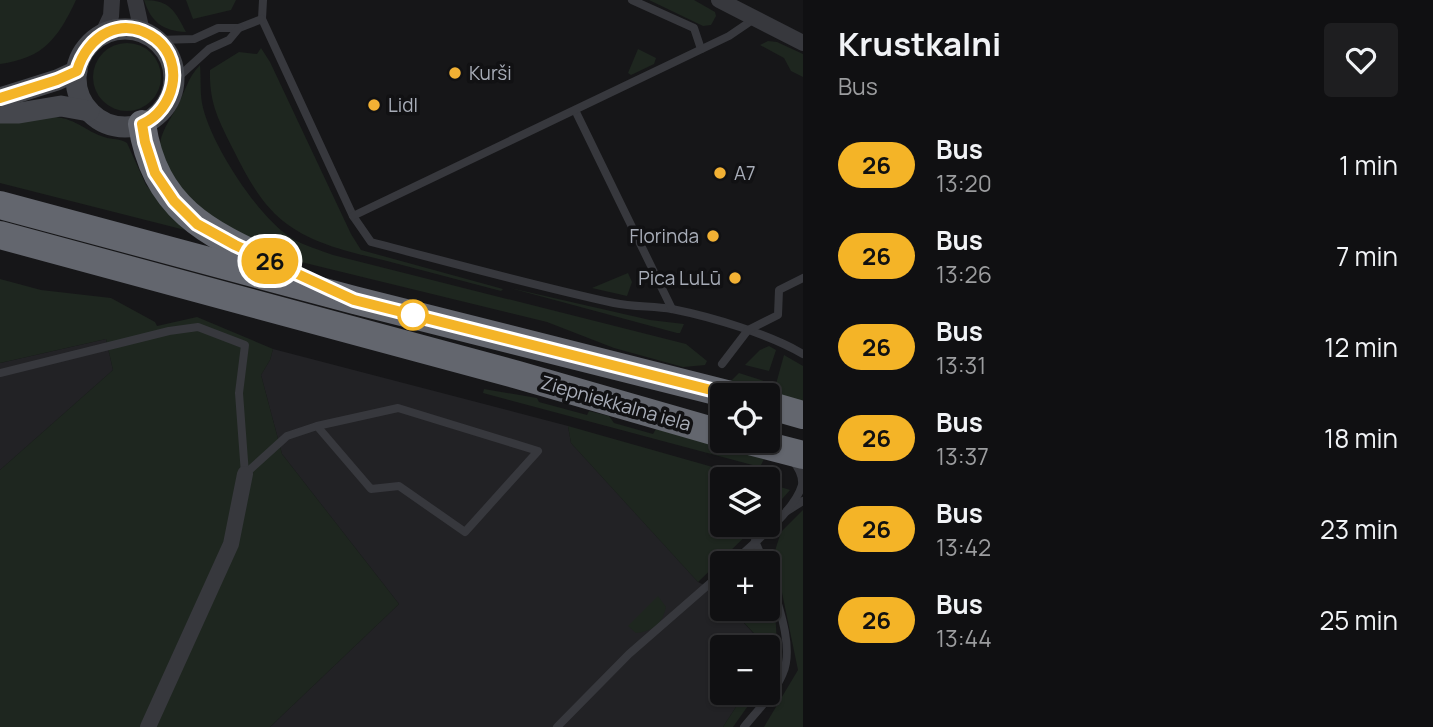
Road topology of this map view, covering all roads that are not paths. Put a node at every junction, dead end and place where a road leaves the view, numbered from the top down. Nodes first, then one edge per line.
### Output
1 (112, 0) edge
2 (135, 0) edge
3 (263, 0) edge
4 (632, 0) edge
5 (719, 0) edge
6 (262, 19) junction
7 (754, 19) junction
8 (239, 28) junction
9 (103, 33) junction
10 (149, 36) junction
11 (803, 43) edge
12 (701, 49) junction
13 (77, 71) junction
14 (174, 81) junction
15 (0, 98) edge
16 (575, 110) junction
17 (89, 111) junction
18 (0, 113) edge
19 (142, 124) junction
20 (0, 205) edge
21 (354, 216) junction
22 (0, 235) edge
23 (803, 278) edge
24 (354, 300) junction
25 (672, 309) junction
26 (748, 330) junction
27 (803, 355) edge
28 (722, 364) dead end
29 (0, 373) edge
30 (710, 390) edge
31 (780, 409) edge
32 (802, 415) edge
33 (317, 426) junction
34 (710, 429) edge
35 (780, 450) edge
36 (779, 453) edge
37 (803, 456) edge
38 (244, 474) junction
39 (803, 501) edge
40 (785, 512) junction
41 (755, 541) junction
42 (745, 551) edge
43 (759, 551) edge
44 (710, 583) edge
45 (780, 613) edge
46 (148, 727) edge
47 (557, 727) edge
48 (744, 727) edge

1 - 9 street
2 - 10 street
3 - 6 lane
4 - 12 lane
5 - 7 street
6 - 8 lane
6 - 21 lane
7 - 11 street
7 - 12 lane
8 - 10 lane
8 - 14 lane
9 - 10 main road
9 - 13 main road
10 - 14 main road
12 - 16 lane
13 - 15 main road
13 - 17 main road
14 - 19 main road
16 - 21 lane
16 - 25 lane
17 - 18 main road
17 - 19 main road
19 - 24 highway
20 - 24 highway
21 - 25 lane
22 - 34 highway, Ziepniekkalna iela
23 - 26 lane
24 - 30 highway
25 - 26 lane
26 - 27 lane
26 - 28 lane
29 - 38 lane
31 - 32 highway
33 - 33 lane
33 - 38 lane
35 - 37 highway
36 - 40 lane
38 - 46 street
39 - 40 lane
40 - 41 lane
41 - 42 lane
41 - 43 lane
44 - 47 lane
45 - 48 lane

